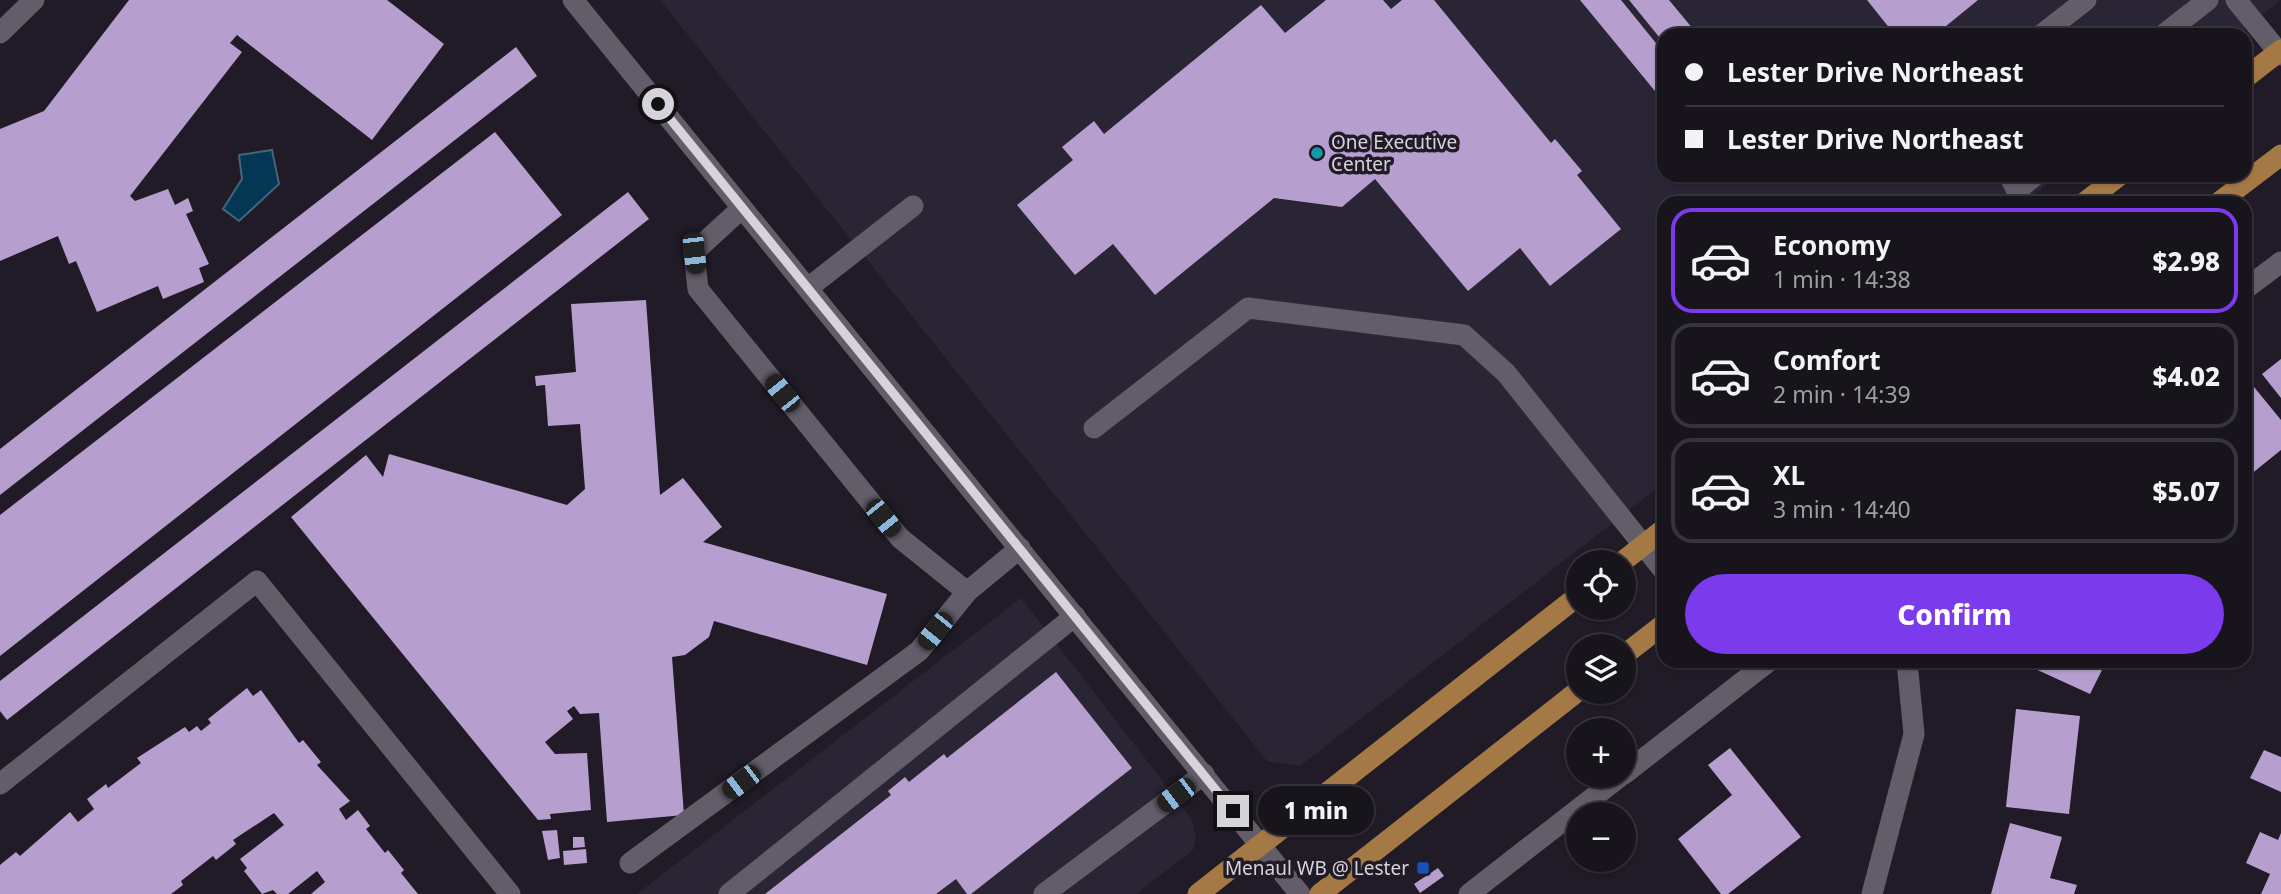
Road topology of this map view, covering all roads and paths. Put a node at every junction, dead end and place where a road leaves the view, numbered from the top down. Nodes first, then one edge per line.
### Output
1 (34, 0) edge
2 (573, 0) edge
3 (2086, 0) edge
4 (2208, 0) edge
5 (2242, 2) edge
6 (2051, 28) edge
7 (2172, 28) edge
8 (0, 33) edge
9 (2280, 52) edge
10 (2252, 73) edge
11 (2281, 155) edge
12 (2252, 177) edge
13 (2111, 182) edge
14 (2246, 182) edge
15 (2093, 196) edge
16 (2227, 196) edge
17 (913, 206) dead end
18 (743, 208) junction
19 (2281, 262) edge
20 (2252, 284) edge
21 (808, 288) junction
22 (1094, 428) dead end
23 (1657, 534) edge
24 (1643, 545) junction
25 (1020, 548) junction
26 (1636, 551) edge
27 (1657, 562) edge
28 (967, 592) junction
29 (1566, 605) edge
30 (1075, 616) junction
31 (1657, 629) edge
32 (1636, 646) edge
33 (1760, 668) edge
34 (1908, 668) edge
35 (1566, 700) edge
36 (1636, 764) edge
37 (1204, 774) junction
38 (0, 784) edge
39 (1605, 788) edge
40 (1261, 844) junction
41 (630, 863) dead end
42 (510, 894) edge
43 (729, 894) edge
44 (1044, 894) edge
45 (1198, 894) edge
46 (1300, 894) edge
47 (1320, 894) edge
48 (1469, 894) edge
49 (1872, 894) edge

1 - 8 street
2 - 18 street
3 - 6 street
4 - 7 street
5 - 9 street
9 - 10 main road
11 - 12 main road
13 - 15 main road
14 - 16 main road
17 - 21 street
18 - 21 street
18 - 28 street
19 - 20 street
21 - 25 street
22 - 24 street
23 - 24 main road
24 - 26 main road
24 - 27 street
25 - 28 street
25 - 30 street
28 - 41 street
29 - 40 main road
30 - 37 street
30 - 43 street
31 - 32 main road
33 - 36 street
34 - 49 street
35 - 47 main road
37 - 40 street
37 - 44 street
38 - 42 street
39 - 48 street
40 - 45 main road
40 - 46 street

